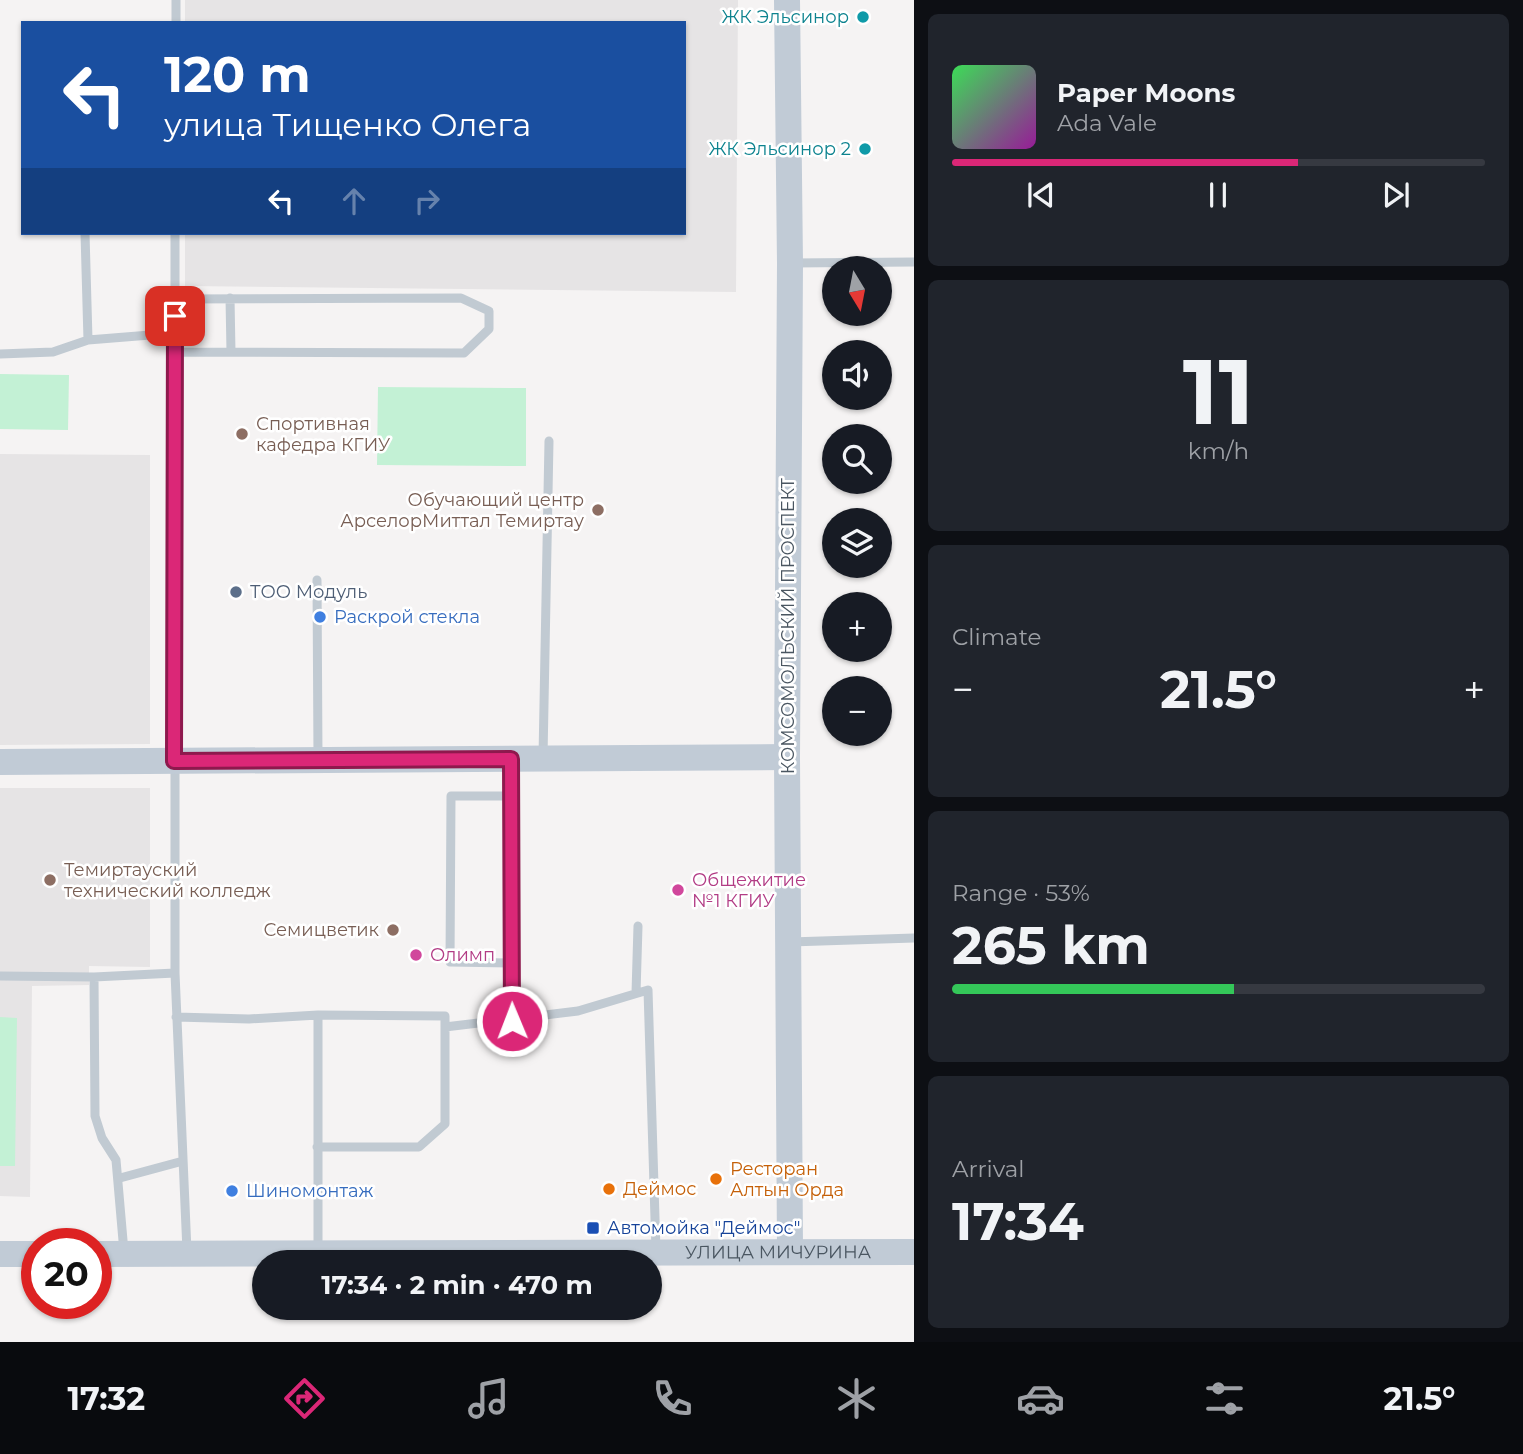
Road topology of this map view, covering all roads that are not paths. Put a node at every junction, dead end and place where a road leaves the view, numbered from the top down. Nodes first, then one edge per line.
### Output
1 (176, 0) edge
2 (787, 0) edge
3 (176, 21) edge
4 (85, 235) edge
5 (175, 235) edge
6 (914, 262) edge
7 (790, 263) junction
8 (230, 298) junction
9 (175, 299) junction
10 (175, 334) junction
11 (88, 340) junction
12 (175, 352) junction
13 (231, 352) junction
14 (0, 354) edge
15 (549, 441) dead end
16 (317, 580) dead end
17 (787, 757) junction
18 (511, 759) junction
19 (543, 759) junction
20 (318, 760) junction
21 (174, 761) junction
22 (0, 762) edge
23 (511, 796) junction
24 (638, 926) dead end
25 (914, 938) edge
26 (790, 942) junction
27 (510, 963) junction
28 (175, 973) junction
29 (0, 976) edge
30 (94, 977) junction
31 (636, 993) junction
32 (318, 1015) junction
33 (176, 1017) junction
34 (512, 1021) junction
35 (445, 1027) junction
36 (317, 1147) junction
37 (183, 1161) junction
38 (120, 1178) junction
39 (318, 1250) edge
40 (656, 1250) edge
41 (790, 1251) junction
42 (662, 1252) edge
43 (914, 1252) edge
44 (0, 1254) edge
45 (21, 1254) edge
46 (112, 1254) edge
47 (124, 1254) junction
48 (187, 1256) junction
49 (252, 1256) edge

1 - 3 lane
2 - 7 street, КОМСОМОЛЬСКИЙ ПРОСПЕКТ
4 - 11 lane
5 - 9 lane
6 - 7 lane
7 - 17 street, КОМСОМОЛЬСКИЙ ПРОСПЕКТ
8 - 9 lane
8 - 13 lane
8 - 13 lane
9 - 10 lane
10 - 11 lane
10 - 12 lane
11 - 14 lane
12 - 13 lane
12 - 21 lane
15 - 19 lane
16 - 20 lane
17 - 19 street
17 - 26 street, КОМСОМОЛЬСКИЙ ПРОСПЕКТ
18 - 19 street
18 - 20 street
18 - 23 lane
20 - 21 street
21 - 22 street
21 - 28 lane
23 - 27 lane
23 - 27 lane
24 - 31 lane
25 - 26 lane
26 - 41 street, КОМСОМОЛЬСКИЙ ПРОСПЕКТ
27 - 34 lane
28 - 30 lane
28 - 33 lane
29 - 30 lane
30 - 38 lane
31 - 34 lane
31 - 40 lane
32 - 33 lane
32 - 35 lane
32 - 36 lane
33 - 37 lane
34 - 35 lane
35 - 36 lane
36 - 39 lane
37 - 38 lane
37 - 48 lane
38 - 47 lane
41 - 42 street, УЛИЦА МИЧУРИНА
41 - 43 street, УЛИЦА МИЧУРИНА
44 - 45 street
46 - 47 street, УЛИЦА МИЧУРИНА
47 - 48 street, УЛИЦА МИЧУРИНА
48 - 49 street, УЛИЦА МИЧУРИНА

